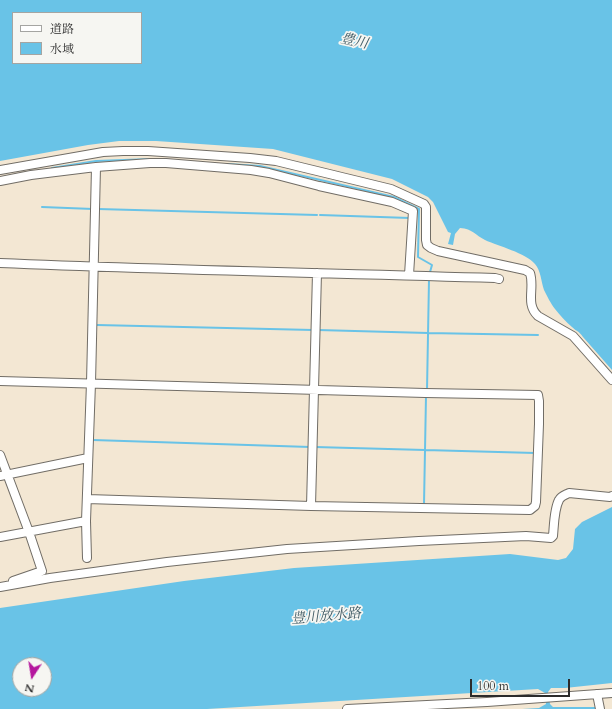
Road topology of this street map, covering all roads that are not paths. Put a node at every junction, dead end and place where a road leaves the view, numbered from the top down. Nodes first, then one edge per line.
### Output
1 (96, 167) junction
2 (0, 170) edge
3 (0, 181) edge
4 (0, 263) edge
5 (93, 267) junction
6 (317, 273) junction
7 (409, 275) junction
8 (499, 279) dead end
9 (612, 380) edge
10 (0, 381) edge
11 (90, 383) junction
12 (314, 389) junction
13 (0, 455) edge
14 (88, 458) junction
15 (4, 475) edge
16 (612, 496) edge
17 (87, 499) junction
18 (311, 506) junction
19 (86, 521) junction
20 (29, 532) junction
21 (0, 537) edge
22 (86, 558) dead end
23 (1, 587) edge
24 (612, 693) edge
25 (597, 694) junction
26 (467, 706) edge
27 (488, 706) edge
28 (364, 708) edge
29 (347, 709) edge
30 (600, 709) edge

1 - 3 street
1 - 5 street
1 - 7 street
2 - 9 street
4 - 5 street
5 - 6 street
5 - 11 street
6 - 7 street
6 - 12 street
7 - 8 street
10 - 11 street
11 - 12 street
11 - 14 street
12 - 18 street
12 - 18 street
13 - 15 street
14 - 15 street
14 - 17 street
15 - 20 street
16 - 23 street
17 - 18 street
17 - 19 street
19 - 20 street
19 - 22 street
20 - 21 street
20 - 23 street
24 - 25 street
25 - 27 street
25 - 30 street
26 - 27 street
26 - 28 street
28 - 29 street

